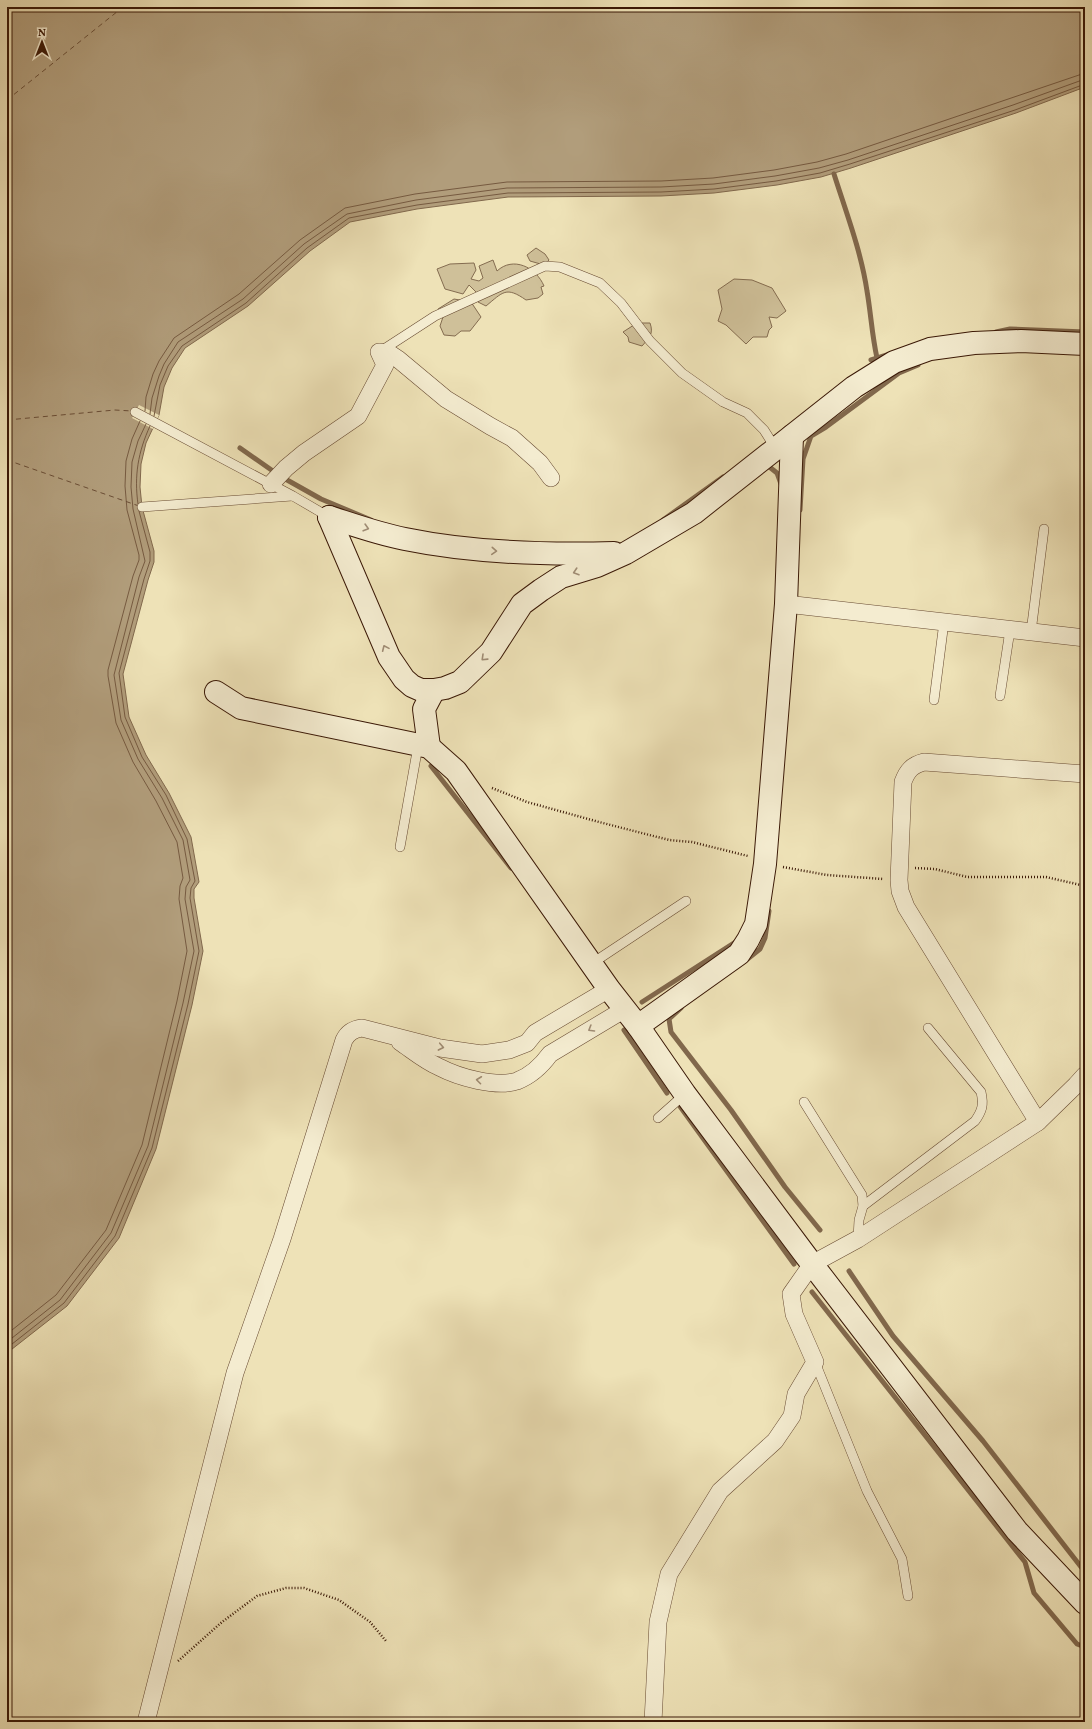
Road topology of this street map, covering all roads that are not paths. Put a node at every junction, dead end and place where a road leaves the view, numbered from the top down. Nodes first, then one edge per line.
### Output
1 (1085, 344) edge
2 (379, 352) junction
3 (135, 412) dead end
4 (783, 441) junction
5 (551, 478) dead end
6 (271, 484) junction
7 (293, 496) junction
8 (142, 507) dead end
9 (329, 518) junction
10 (1044, 529) dead end
11 (626, 553) junction
12 (786, 604) junction
13 (944, 622) junction
14 (1010, 630) junction
15 (1031, 632) junction
16 (1085, 638) edge
17 (434, 690) junction
18 (216, 692) dead end
19 (1000, 696) dead end
20 (934, 700) dead end
21 (424, 746) junction
22 (1085, 774) edge
23 (400, 847) dead end
24 (686, 901) dead end
25 (591, 964) junction
26 (609, 989) junction
27 (624, 1009) junction
28 (638, 1026) junction
29 (928, 1028) dead end
30 (389, 1035) junction
31 (1085, 1074) edge
32 (685, 1094) junction
33 (804, 1102) dead end
34 (658, 1118) dead end
35 (1038, 1122) junction
36 (863, 1206) junction
37 (858, 1239) junction
38 (812, 1264) junction
39 (814, 1362) junction
40 (908, 1596) dead end
41 (1085, 1603) edge
42 (146, 1722) edge
43 (653, 1722) edge

1 - 4 main road
2 - 4 lane
2 - 5 street
2 - 6 street
3 - 6 lane
4 - 11 main road
4 - 12 main road
6 - 7 lane
7 - 8 lane
7 - 9 lane
9 -> 11 main road
17 -> 9 main road
10 - 15 lane
11 -> 17 main road
12 - 13 street
12 - 28 main road
13 - 14 street
13 - 20 lane
14 - 15 street
14 - 19 lane
15 - 16 street
17 - 21 main road
18 - 21 main road
21 - 23 lane
21 - 25 main road
22 - 35 street
24 - 25 lane
25 - 26 main road
26 - 27 main road
30 -> 26 street
27 - 28 main road
27 -> 30 street
28 - 32 main road
29 - 36 lane
30 - 42 street
31 - 35 street
32 - 34 lane
32 - 38 main road
33 - 36 lane
35 - 37 street
36 - 37 lane
37 - 38 street
38 - 39 street
38 - 41 main road
39 - 40 lane
39 - 43 street

